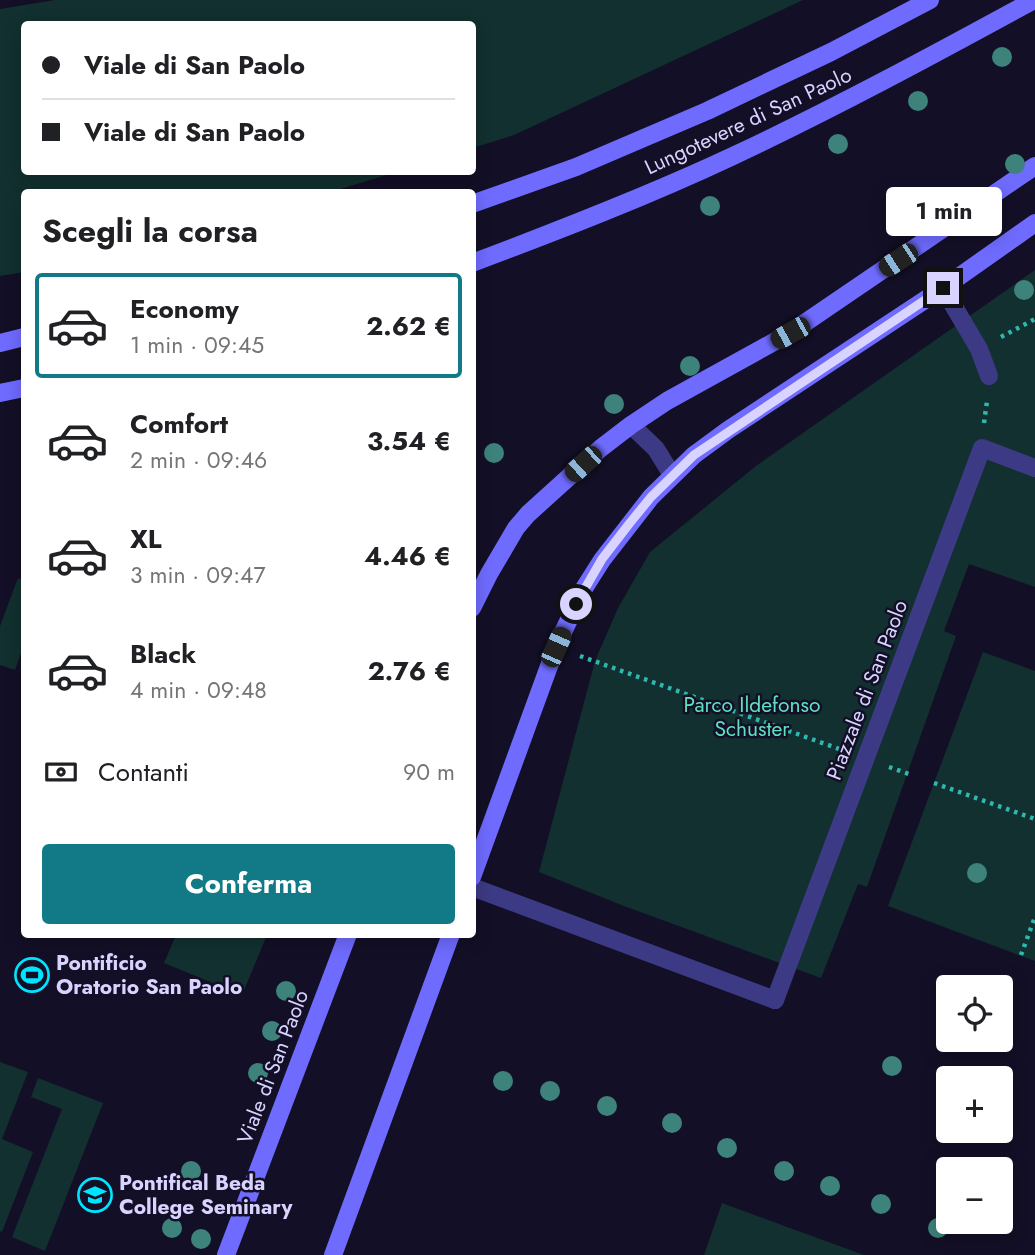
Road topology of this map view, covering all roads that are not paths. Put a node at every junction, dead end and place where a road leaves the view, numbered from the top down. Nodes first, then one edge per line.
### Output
1 (929, 0) edge
2 (1034, 0) edge
3 (1035, 166) edge
4 (476, 203) edge
5 (1035, 223) edge
6 (476, 261) edge
7 (943, 288) junction
8 (21, 338) edge
9 (0, 343) edge
10 (989, 376) road end
11 (21, 389) edge
12 (0, 393) edge
13 (631, 425) junction
14 (1035, 468) edge
15 (672, 475) junction
16 (476, 600) edge
17 (476, 866) edge
18 (476, 888) edge
19 (346, 938) edge
20 (450, 938) edge
21 (226, 1255) edge
22 (333, 1255) edge

1 - 4 street, Lungotevere di San Paolo
2 - 6 street, Lungotevere di San Paolo
3 - 13 street
5 - 7 street
7 - 10 street
7 - 15 street
8 - 9 street
11 - 12 street
13 - 15 street
13 - 16 street
14 - 18 street, Piazzale di San Paolo
15 - 17 street
19 - 21 street, Viale di San Paolo
20 - 22 street

